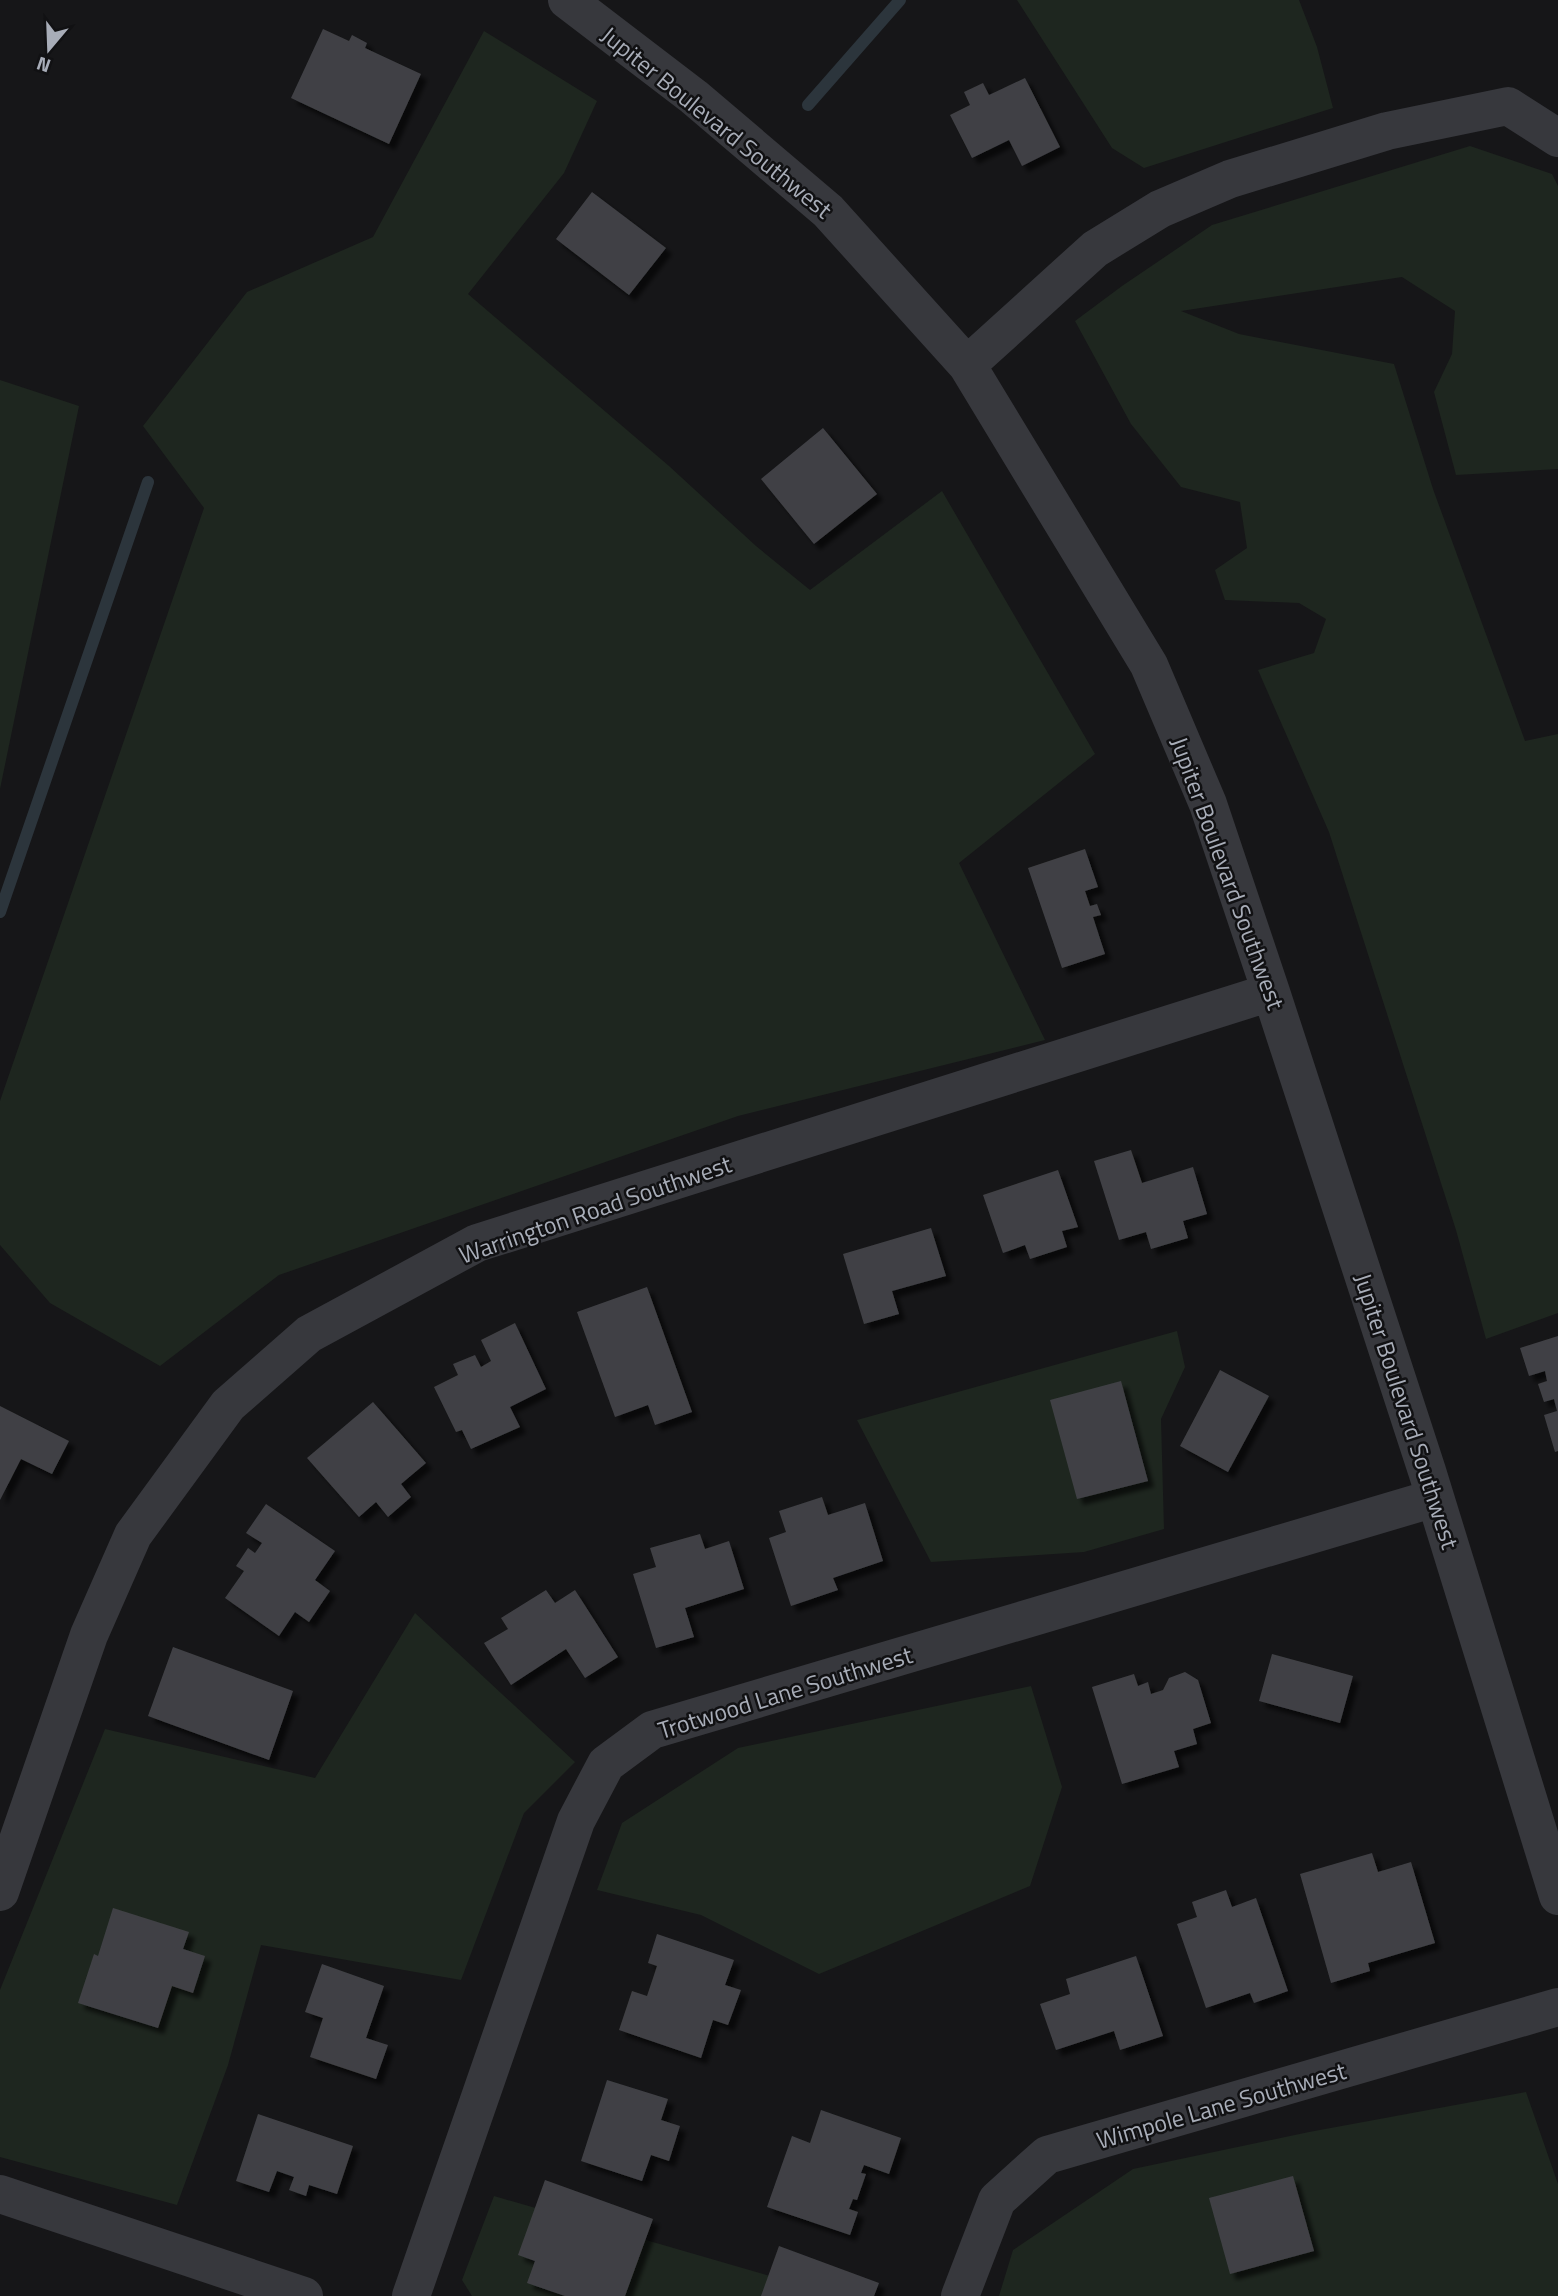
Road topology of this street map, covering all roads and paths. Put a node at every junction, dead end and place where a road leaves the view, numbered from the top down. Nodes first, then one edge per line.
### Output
1 (567, 0) edge
2 (1558, 138) edge
3 (967, 365) junction
4 (1271, 992) junction
5 (1435, 1498) junction
6 (0, 1892) edge
7 (1558, 1896) edge
8 (1558, 2007) edge
9 (0, 2194) edge
10 (304, 2296) edge
11 (411, 2296) edge
12 (960, 2296) edge

1 - 3 street, Jupiter Boulevard Southwest
2 - 3 street
3 - 4 street, Jupiter Boulevard Southwest
4 - 5 street, Jupiter Boulevard Southwest
4 - 6 street, Warrington Road Southwest
5 - 7 street, Jupiter Boulevard Southwest
5 - 11 street, Trotwood Lane Southwest
8 - 12 street, Wimpole Lane Southwest
9 - 10 street

